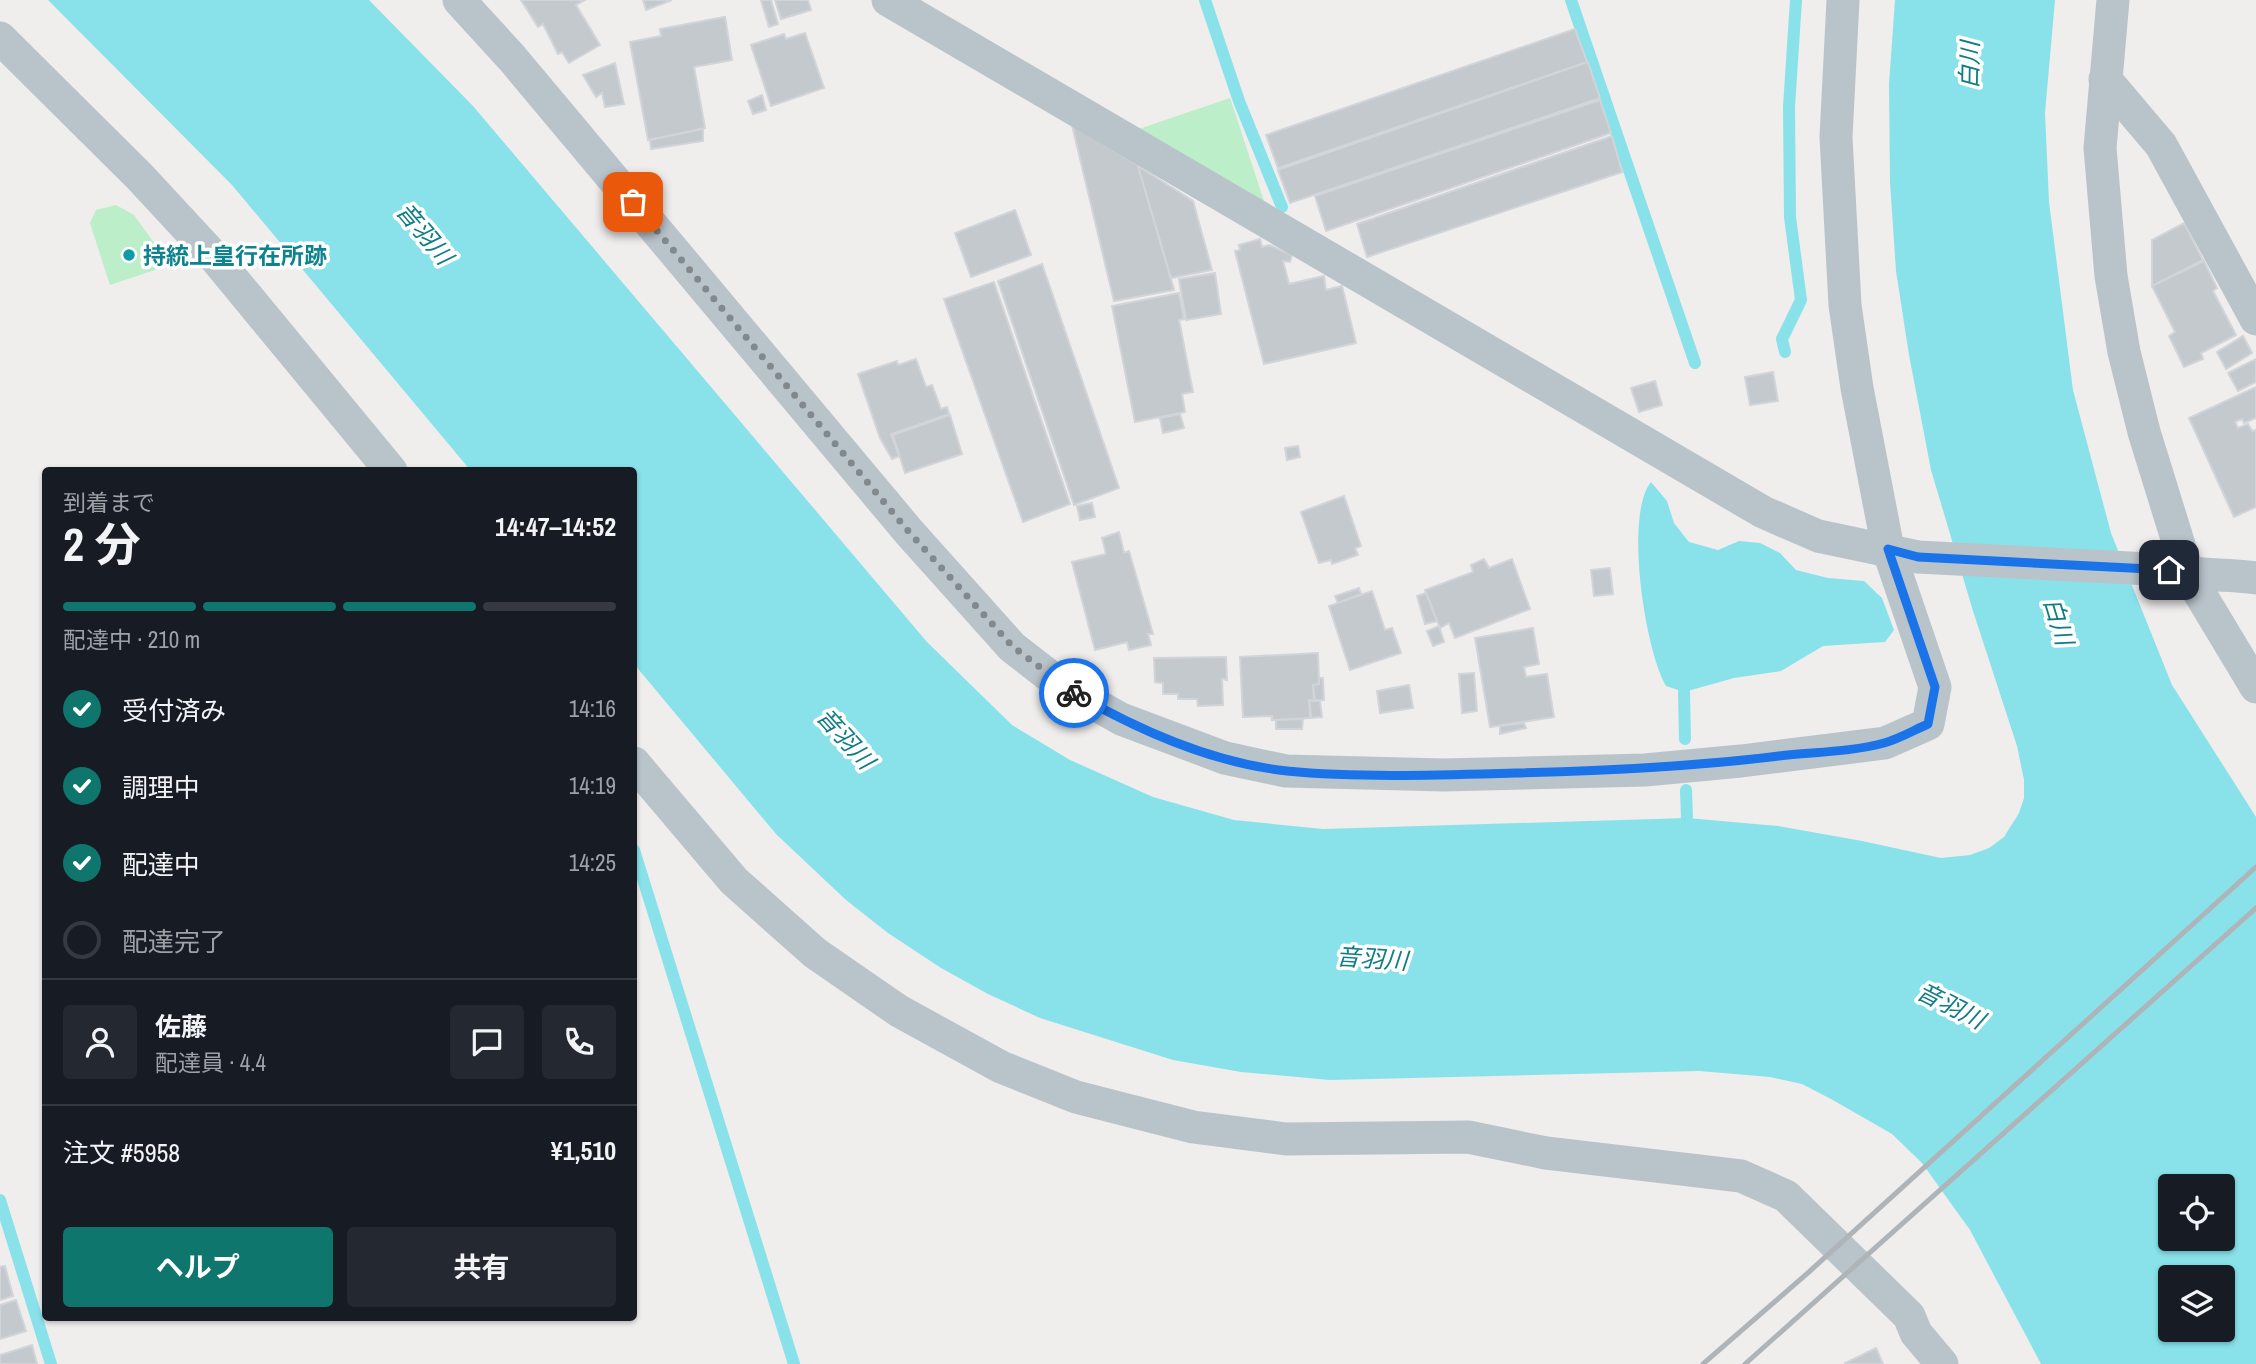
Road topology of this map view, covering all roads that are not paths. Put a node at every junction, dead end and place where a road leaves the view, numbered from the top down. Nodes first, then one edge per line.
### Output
1 (458, 0) edge
2 (888, 0) edge
3 (1843, 0) edge
4 (2113, 0) edge
5 (0, 38) edge
6 (2105, 79) junction
7 (2256, 319) edge
8 (388, 467) edge
9 (1903, 553) junction
10 (2179, 572) junction
11 (2256, 578) edge
12 (2256, 687) edge
13 (637, 768) edge
14 (1942, 1364) edge

1 - 9 street
2 - 9 street
3 - 9 street
4 - 6 street
5 - 8 street
6 - 7 street
6 - 10 street
9 - 10 street
10 - 11 street
10 - 12 street
13 - 14 street

